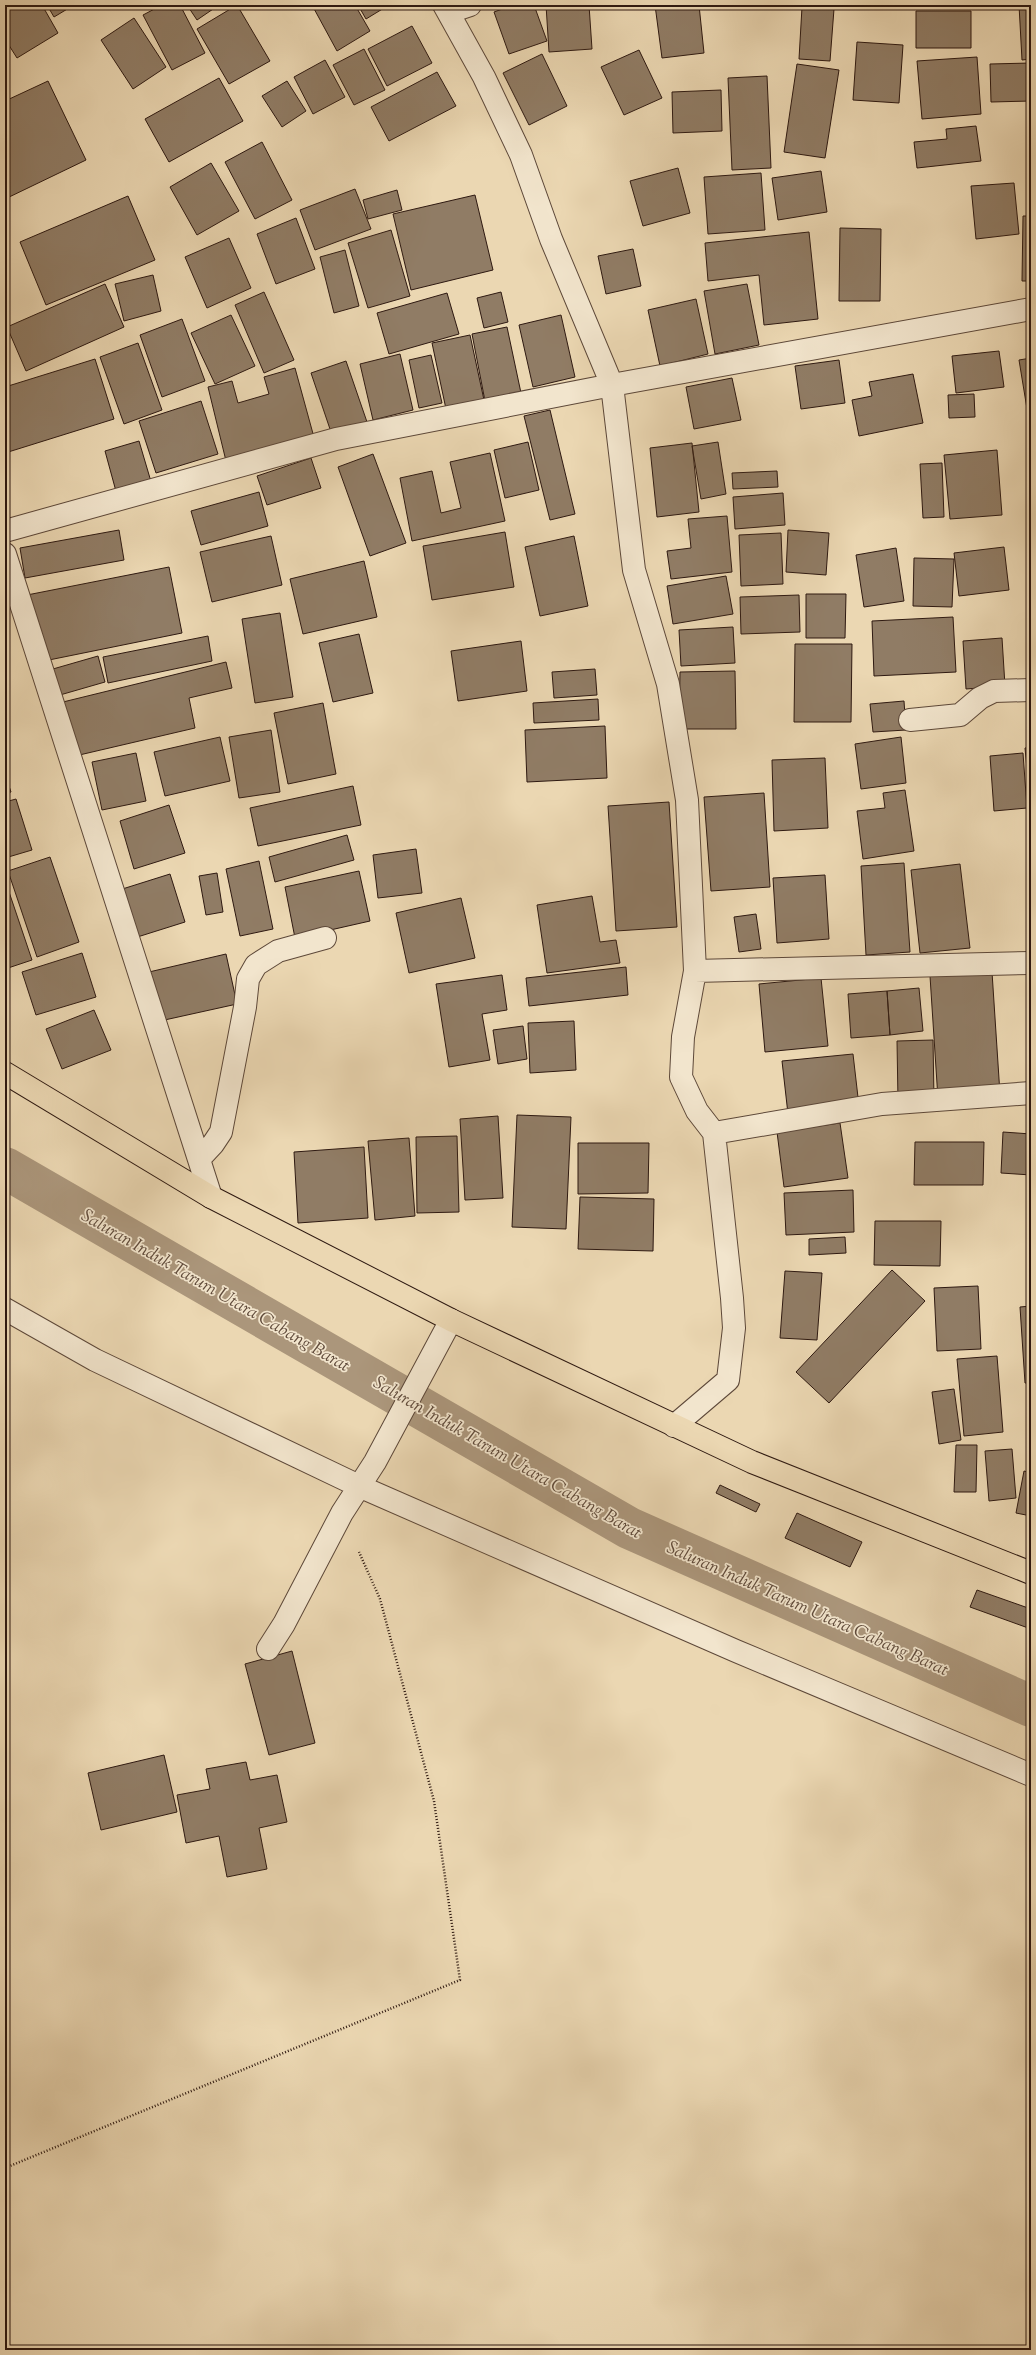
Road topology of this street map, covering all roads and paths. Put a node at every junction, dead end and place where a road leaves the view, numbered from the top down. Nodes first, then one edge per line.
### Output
1 (470, 5) edge
2 (446, 8) edge
3 (1031, 309) edge
4 (612, 385) junction
5 (5, 532) edge
6 (5, 554) edge
7 (1031, 690) edge
8 (910, 720) dead end
9 (325, 938) dead end
10 (1031, 963) edge
11 (696, 971) junction
12 (5, 1073) edge
13 (1031, 1093) edge
14 (714, 1133) junction
15 (199, 1159) junction
16 (211, 1197) junction
17 (5, 1309) edge
18 (451, 1320) junction
19 (674, 1426) junction
20 (360, 1487) junction
21 (342, 1513) junction
22 (1031, 1573) edge
23 (268, 1649) dead end
24 (1031, 1775) edge
25 (5, 2168) edge

1 - 2 street
2 - 4 street
3 - 4 street
4 - 5 street
4 - 11 street
6 - 15 street
7 - 8 street
9 - 15 street
10 - 11 street
11 - 14 street
12 - 16 main road
13 - 14 street
14 - 19 street
15 - 16 street
16 - 18 main road
17 - 20 street
18 - 19 main road
18 - 20 street
19 - 22 main road
20 - 21 street
20 - 24 street
21 - 23 street
21 - 25 path

